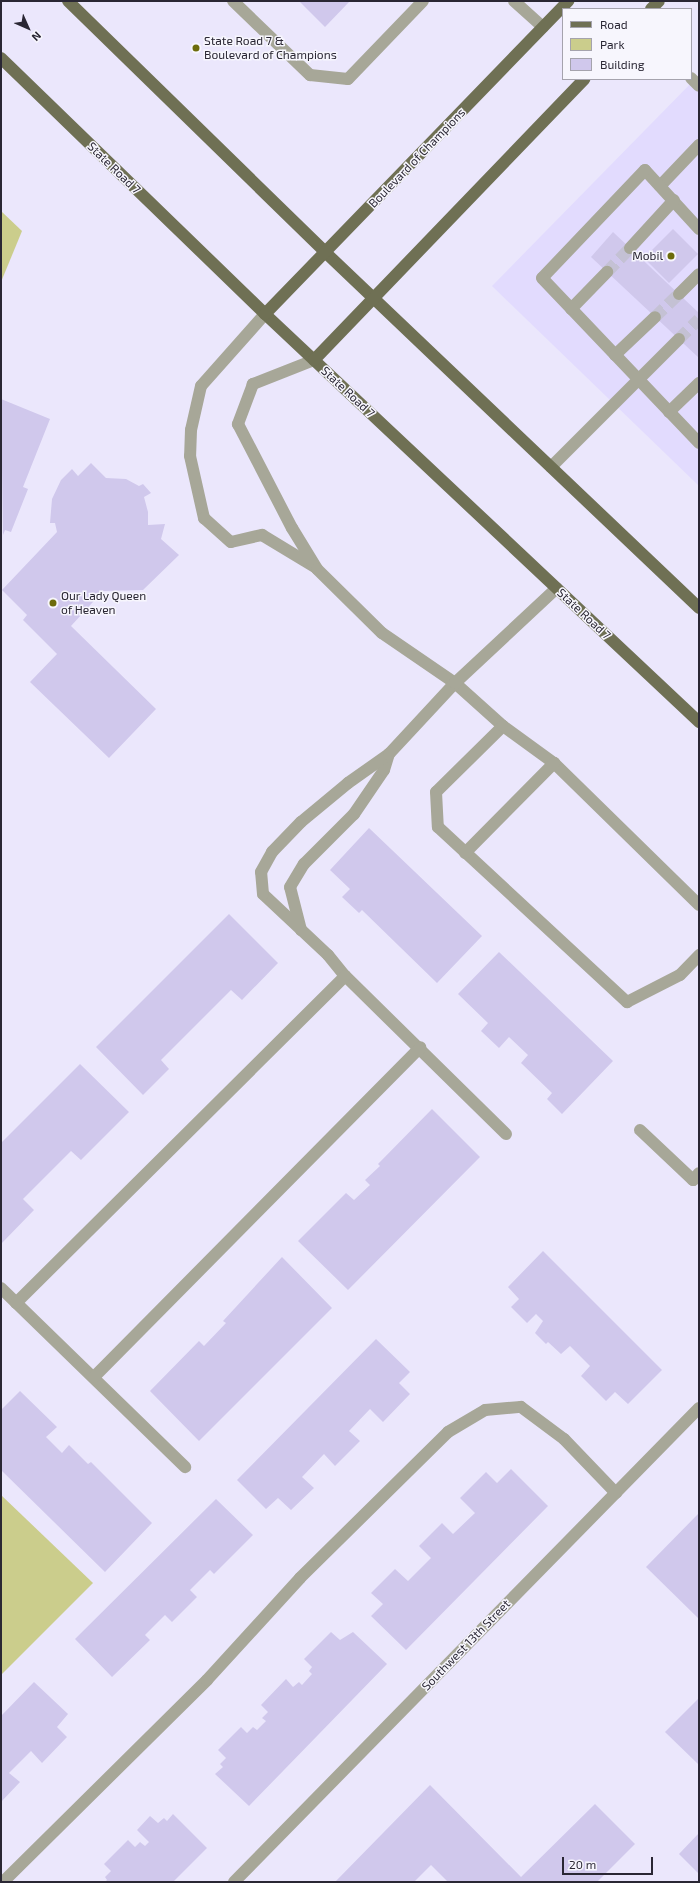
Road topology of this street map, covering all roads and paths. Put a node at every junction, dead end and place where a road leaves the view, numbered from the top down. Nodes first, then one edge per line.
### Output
1 (68, 1) edge
2 (233, 1) edge
3 (423, 1) edge
4 (514, 1) edge
5 (568, 1) edge
6 (543, 28) junction
7 (1, 58) edge
8 (583, 80) edge
9 (699, 145) edge
10 (660, 186) junction
11 (674, 200) junction
12 (699, 229) edge
13 (630, 248) tunnel mouth
14 (326, 253) junction
15 (607, 272) tunnel mouth
16 (699, 274) edge
17 (679, 294) tunnel mouth
18 (374, 298) junction
19 (571, 309) junction
20 (265, 314) junction
21 (655, 317) tunnel mouth
22 (679, 339) tunnel mouth
23 (616, 355) junction
24 (314, 360) junction
25 (638, 379) junction
26 (699, 383) edge
27 (669, 412) junction
28 (699, 443) edge
29 (551, 467) junction
30 (317, 569) junction
31 (557, 588) junction
32 (699, 608) edge
33 (455, 683) junction
34 (699, 722) edge
35 (503, 726) junction
36 (388, 754) junction
37 (554, 763) junction
38 (465, 853) junction
39 (699, 905) edge
40 (301, 930) junction
41 (699, 955) edge
42 (345, 976) junction
43 (420, 1047) junction
44 (640, 1130) dead end
45 (506, 1134) dead end
46 (699, 1173) edge
47 (1, 1288) edge
48 (16, 1303) junction
49 (94, 1377) junction
50 (699, 1408) edge
51 (185, 1467) dead end
52 (616, 1492) junction
53 (3, 1882) edge
54 (234, 1882) edge

1 - 14 main road
2 - 3 street
4 - 6 street
5 - 6 main road, Boulevard of Champions
6 - 14 main road, Boulevard of Champions
7 - 20 main road, State Road 7
8 - 18 main road
9 - 10 street
10 - 11 street
10 - 19 street
11 - 12 street
11 - 13 street
14 - 18 main road
14 - 20 main road, Boulevard of Champions
15 - 19 street
16 - 17 street
18 - 24 main road
18 - 29 main road
19 - 23 street
20 - 24 main road, State Road 7
20 - 30 street
21 - 23 street
22 - 25 street
23 - 25 street
24 - 30 street
24 - 31 main road, State Road 7
25 - 27 street
25 - 29 street
26 - 27 street
27 - 28 street
29 - 32 main road
30 - 33 street
31 - 33 street
31 - 34 main road, State Road 7
33 - 35 street
33 - 36 street
35 - 37 street
35 - 38 street
36 - 40 street
36 - 40 street
37 - 38 street
37 - 39 street
38 - 41 street
40 - 42 street
42 - 43 street
42 - 48 street
43 - 45 street
43 - 49 street
44 - 46 street
47 - 48 street
48 - 49 street
49 - 51 street
50 - 52 street, Southwest 13th Street
52 - 53 street
52 - 54 street, Southwest 13th Street

